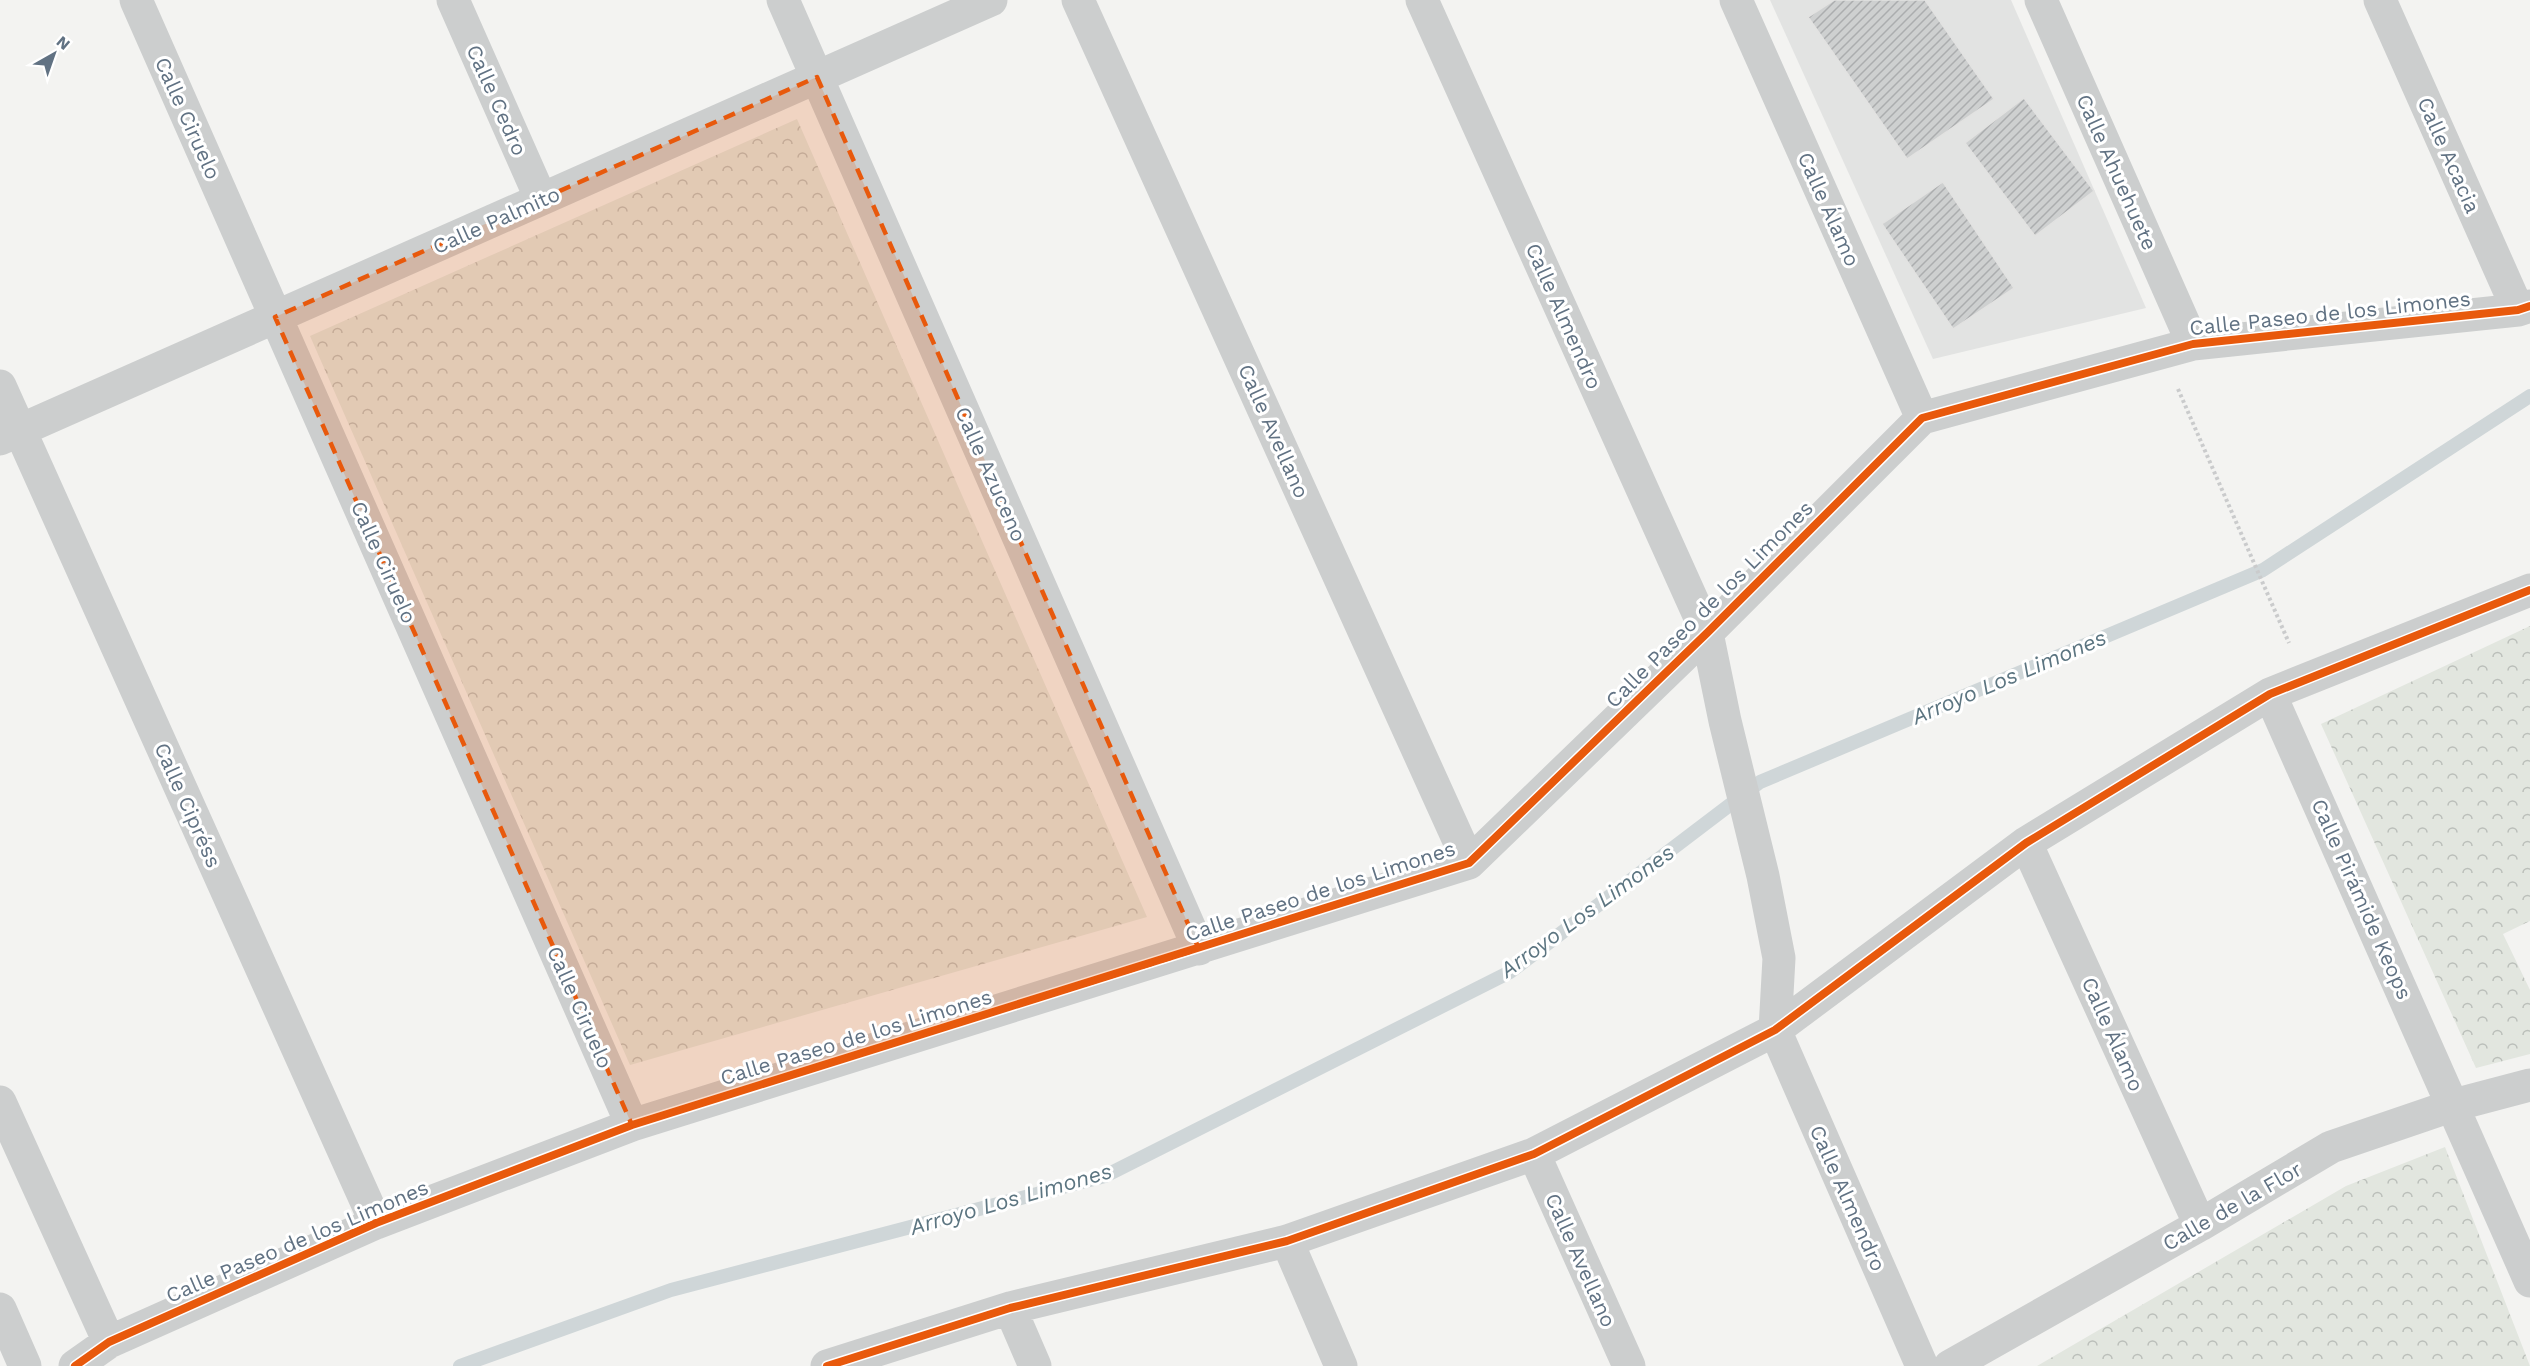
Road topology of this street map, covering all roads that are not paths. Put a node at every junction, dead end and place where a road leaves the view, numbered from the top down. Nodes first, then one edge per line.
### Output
1 (136, 0) edge
2 (453, 0) edge
3 (783, 0) edge
4 (991, 0) edge
5 (1078, 0) edge
6 (1422, 0) edge
7 (1736, 0) edge
8 (2040, 0) edge
9 (2380, 0) edge
10 (816, 77) junction
11 (541, 199) junction
12 (2524, 308) edge
13 (276, 317) junction
14 (2193, 344) junction
15 (0, 386) edge
16 (1922, 418) junction
17 (10, 434) edge
18 (2530, 590) edge
19 (1707, 633) junction
20 (2270, 694) junction
21 (2026, 843) junction
22 (1469, 863) junction
23 (1199, 949) junction
24 (1774, 1030) junction
25 (2530, 1085) edge
26 (0, 1102) edge
27 (2454, 1105) junction
28 (632, 1125) junction
29 (1534, 1154) junction
30 (376, 1223) junction
31 (2200, 1225) junction
32 (1287, 1241) junction
33 (2530, 1281) edge
34 (1010, 1308) junction
35 (0, 1309) edge
36 (109, 1342) junction
37 (25, 1366) edge
38 (75, 1366) edge
39 (827, 1366) edge
40 (1035, 1366) edge
41 (1341, 1366) edge
42 (1629, 1366) edge
43 (1922, 1366) edge
44 (1950, 1366) edge

1 - 13 street, Calle Ciruelo
2 - 11 street, Calle Cedro
3 - 10 street, Calle Azuceno
4 - 10 street, Calle Palmito
5 - 22 street, Calle Avellano
6 - 19 street, Calle Almendro
7 - 16 street, Calle Álamo
8 - 14 street, Calle Ahuehuete
9 - 12 street, Calle Acacia
10 - 11 street, Calle Palmito
10 - 23 street, Calle Azuceno
11 - 13 street, Calle Palmito
12 - 14 street, Calle Paseo de los Limones
13 - 17 street, Calle Palmito
13 - 28 street, Calle Ciruelo
14 - 16 street, Calle Paseo de los Limones
15 - 17 street, Calle Cipréss
16 - 19 street, Calle Paseo de los Limones
17 - 30 street, Calle Cipréss
18 - 20 street
19 - 22 street, Calle Paseo de los Limones
19 - 24 street, Calle Almendro
20 - 21 street
20 - 27 street, Calle Pirámide Keops
21 - 24 street
21 - 31 street, Calle Álamo
22 - 23 street, Calle Paseo de los Limones
23 - 28 street, Calle Paseo de los Limones
24 - 29 street
24 - 43 street, Calle Almendro
25 - 27 street, Calle de la Flor
26 - 36 street
27 - 31 street, Calle de la Flor
27 - 33 street
28 - 30 street, Calle Paseo de los Limones
29 - 32 street
29 - 42 street, Calle Avellano
30 - 36 street, Calle Paseo de los Limones
31 - 44 street, Calle de la Flor
32 - 34 street
32 - 41 street
34 - 39 street
34 - 40 street
35 - 37 street
36 - 38 street, Calle Paseo de los Limones

